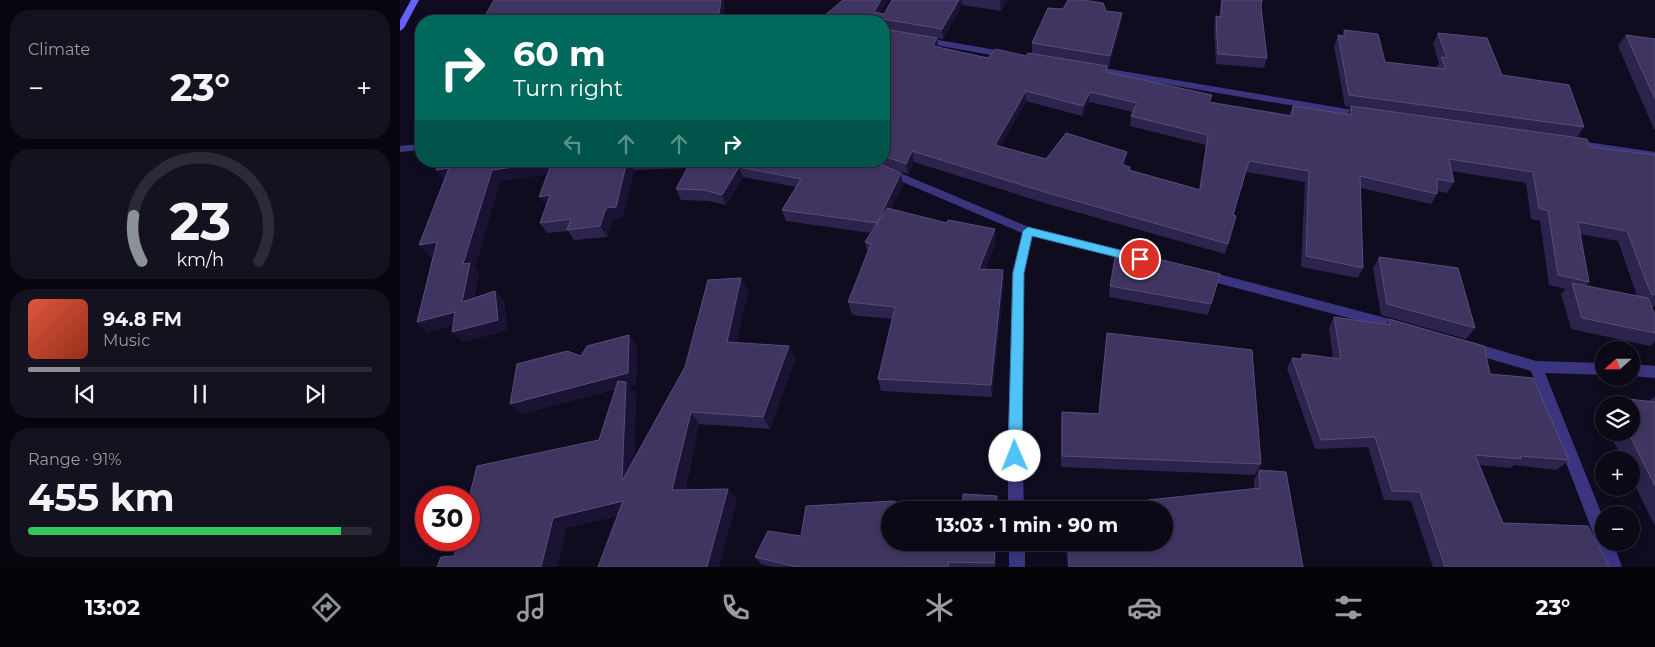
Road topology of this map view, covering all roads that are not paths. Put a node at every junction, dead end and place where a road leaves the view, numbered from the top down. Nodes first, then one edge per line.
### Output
1 (415, 0) edge
2 (400, 28) edge
3 (913, 39) edge
4 (1021, 57) edge
5 (1080, 67) edge
6 (1374, 116) edge
7 (1567, 142) edge
8 (415, 148) edge
9 (400, 149) edge
10 (1655, 155) edge
11 (873, 168) edge
12 (1028, 231) junction
13 (1149, 261) edge
14 (1187, 271) edge
15 (1414, 331) edge
16 (1461, 345) edge
17 (1536, 368) junction
18 (1595, 369) edge
19 (1640, 371) edge
20 (1655, 372) edge
21 (1016, 501) edge
22 (1595, 519) edge
23 (1017, 551) edge
24 (1608, 551) edge
25 (1017, 567) edge
26 (1614, 567) edge

1 - 2 main road
3 - 4 street
5 - 6 street
7 - 10 street
8 - 9 street
11 - 12 street
12 - 13 street
12 - 21 street
14 - 15 street
16 - 17 street
17 - 18 street
17 - 22 street
19 - 20 street
23 - 25 street
24 - 26 street

